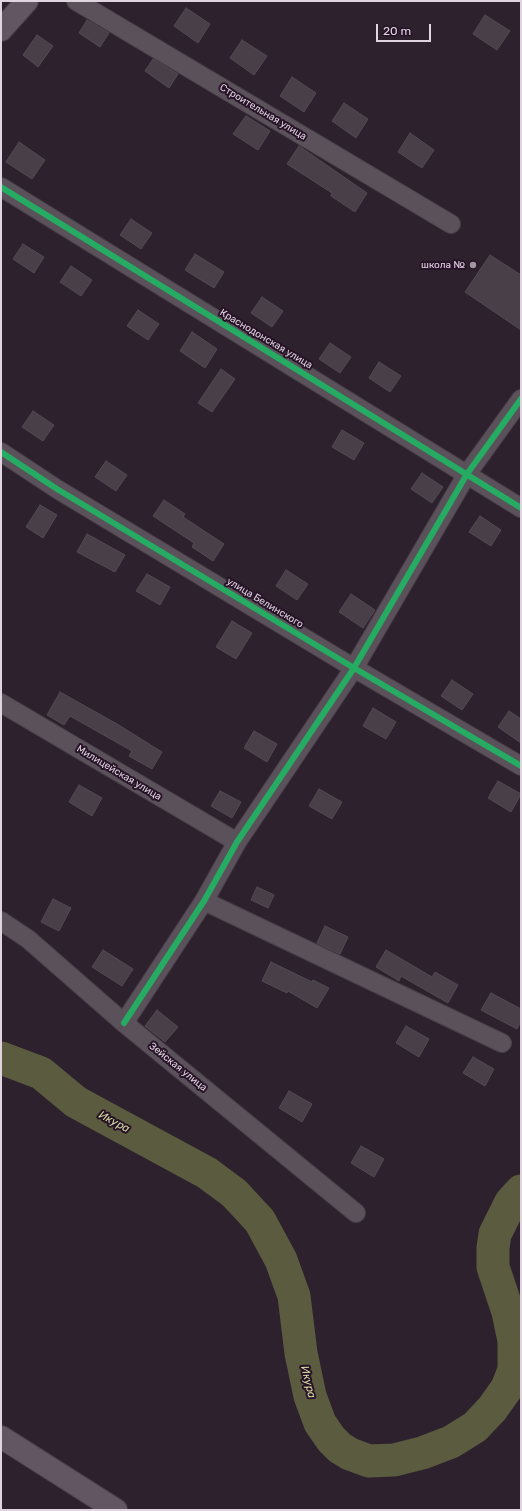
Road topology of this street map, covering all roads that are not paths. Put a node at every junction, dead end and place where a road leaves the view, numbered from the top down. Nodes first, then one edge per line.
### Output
1 (27, 1) edge
2 (76, 1) edge
3 (1, 30) edge
4 (1, 186) edge
5 (451, 224) dead end
6 (521, 399) edge
7 (1, 452) edge
8 (467, 474) junction
9 (521, 508) edge
10 (354, 668) junction
11 (1, 703) edge
12 (521, 766) edge
13 (237, 842) junction
14 (204, 901) junction
15 (1, 920) edge
16 (124, 1023) junction
17 (502, 1043) dead end
18 (356, 1213) dead end
19 (1, 1437) edge
20 (116, 1510) edge

1 - 3 main road
2 - 5 street, Строительная улица
4 - 8 street, Краснодонская улица
6 - 8 street
7 - 10 street, улица Белинского
8 - 9 street, Краснодонская улица
8 - 10 street
10 - 12 street, улица Белинского
10 - 13 street
11 - 13 street, Милицейская улица
13 - 14 street
14 - 16 street
14 - 17 street
15 - 16 street, Зейская улица
16 - 18 street, Зейская улица
19 - 20 main road

